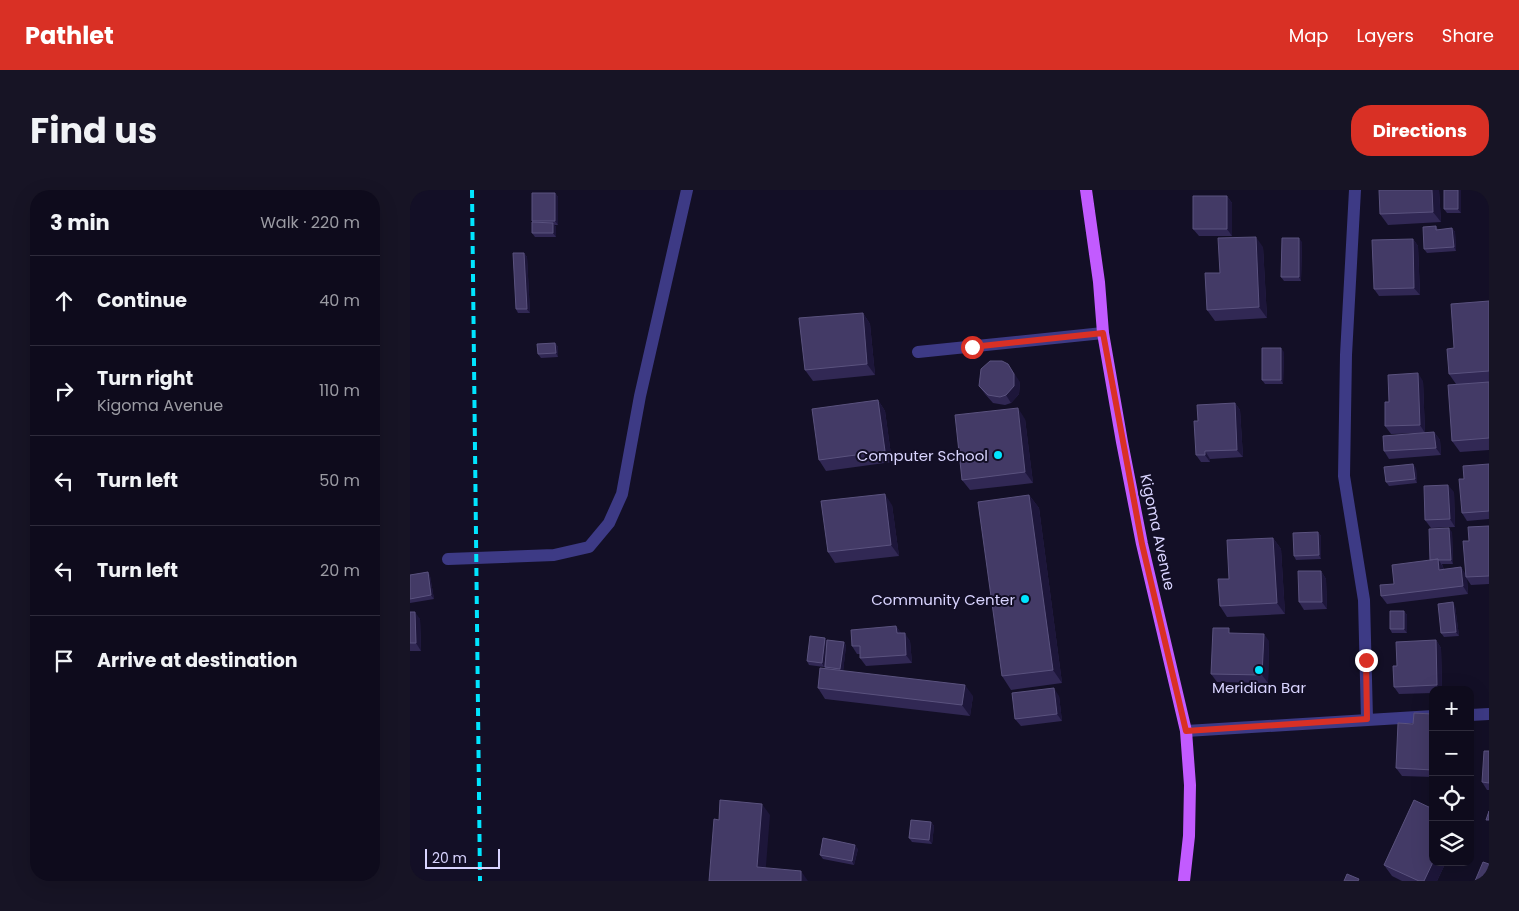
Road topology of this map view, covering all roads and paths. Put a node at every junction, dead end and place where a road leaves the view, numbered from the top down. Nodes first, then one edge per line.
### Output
1 (687, 190) edge
2 (1086, 190) edge
3 (1355, 190) edge
4 (1103, 333) junction
5 (918, 352) dead end
6 (448, 559) dead end
7 (1489, 714) edge
8 (1474, 715) edge
9 (1429, 716) edge
10 (1367, 719) junction
11 (1186, 731) junction
12 (1184, 881) edge

1 - 6 street
2 - 4 main road, Kigoma Avenue
3 - 10 street
4 - 5 street
4 - 11 main road, Kigoma Avenue
7 - 8 street
9 - 10 street
10 - 11 street
11 - 12 main road, Kigoma Avenue

